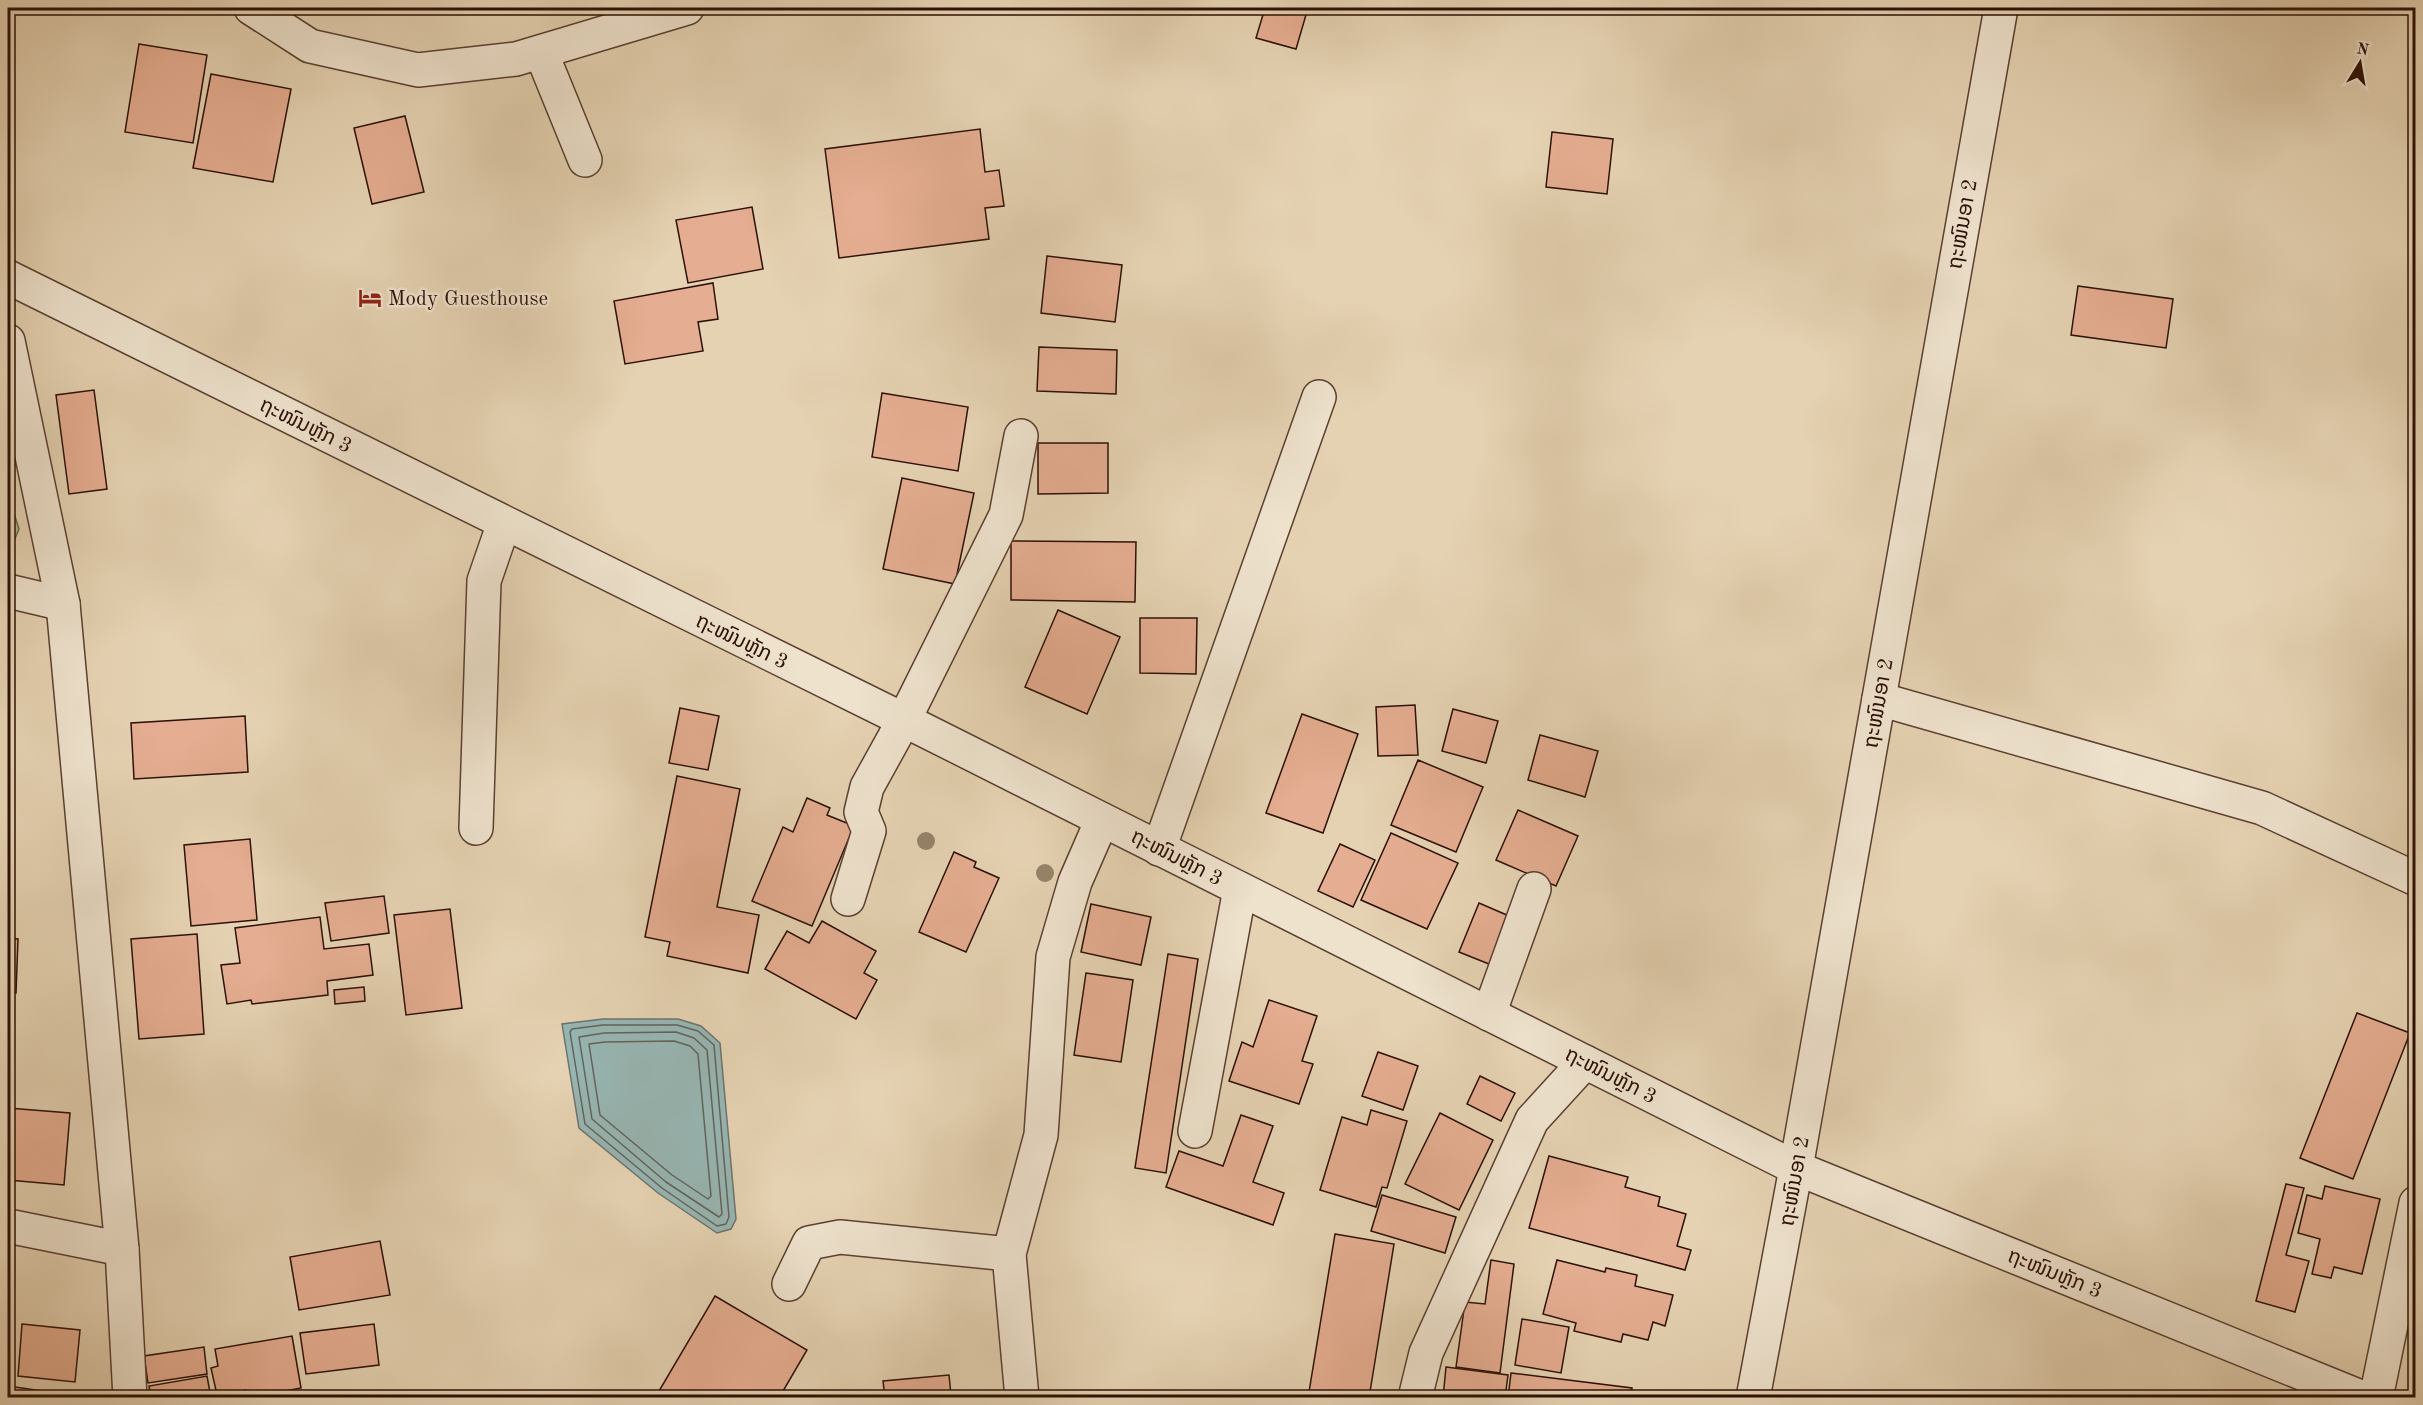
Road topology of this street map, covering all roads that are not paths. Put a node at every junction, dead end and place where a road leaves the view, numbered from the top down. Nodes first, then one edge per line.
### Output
1 (251, 8) edge
2 (687, 8) edge
3 (2001, 8) edge
4 (541, 52) junction
5 (585, 160) dead end
6 (8, 278) edge
7 (8, 340) edge
8 (1319, 397) dead end
9 (1021, 436) dead end
10 (504, 524) junction
11 (8, 591) edge
12 (63, 604) junction
13 (1879, 699) junction
14 (904, 720) junction
15 (1102, 820) junction
16 (476, 828) dead end
17 (1159, 849) junction
18 (2415, 879) edge
19 (1534, 889) dead end
20 (1240, 890) junction
21 (848, 899) dead end
22 (1489, 1014) junction
23 (1585, 1062) junction
24 (1196, 1131) dead end
25 (1796, 1168) junction
26 (2415, 1203) edge
27 (8, 1226) edge
28 (122, 1249) junction
29 (1009, 1254) junction
30 (789, 1284) dead end
31 (130, 1398) edge
32 (1022, 1398) edge
33 (1415, 1398) edge
34 (1753, 1398) edge
35 (2363, 1398) edge
36 (2376, 1398) edge

1 - 4 street
2 - 4 street
3 - 13 street, ຖະໜົນອາ 2
4 - 5 street
6 - 10 street, ຖະໜົນຫຼັກ 3
7 - 12 street
8 - 17 street
9 - 14 street
10 - 14 street, ຖະໜົນຫຼັກ 3
10 - 16 street
11 - 12 street
12 - 28 street
13 - 18 street
13 - 25 street, ຖະໜົນອາ 2
14 - 15 street, ຖະໜົນຫຼັກ 3
14 - 21 street
15 - 17 street, ຖະໜົນຫຼັກ 3
15 - 29 street
17 - 20 street, ຖະໜົນຫຼັກ 3
19 - 22 street
20 - 22 street, ຖະໜົນຫຼັກ 3
20 - 24 street
22 - 23 street, ຖະໜົນຫຼັກ 3
23 - 25 street, ຖະໜົນຫຼັກ 3
23 - 33 street
25 - 34 street, ຖະໜົນອາ 2
25 - 35 street, ຖະໜົນຫຼັກ 3
26 - 36 street
27 - 28 street
28 - 31 street
29 - 30 street
29 - 32 street

